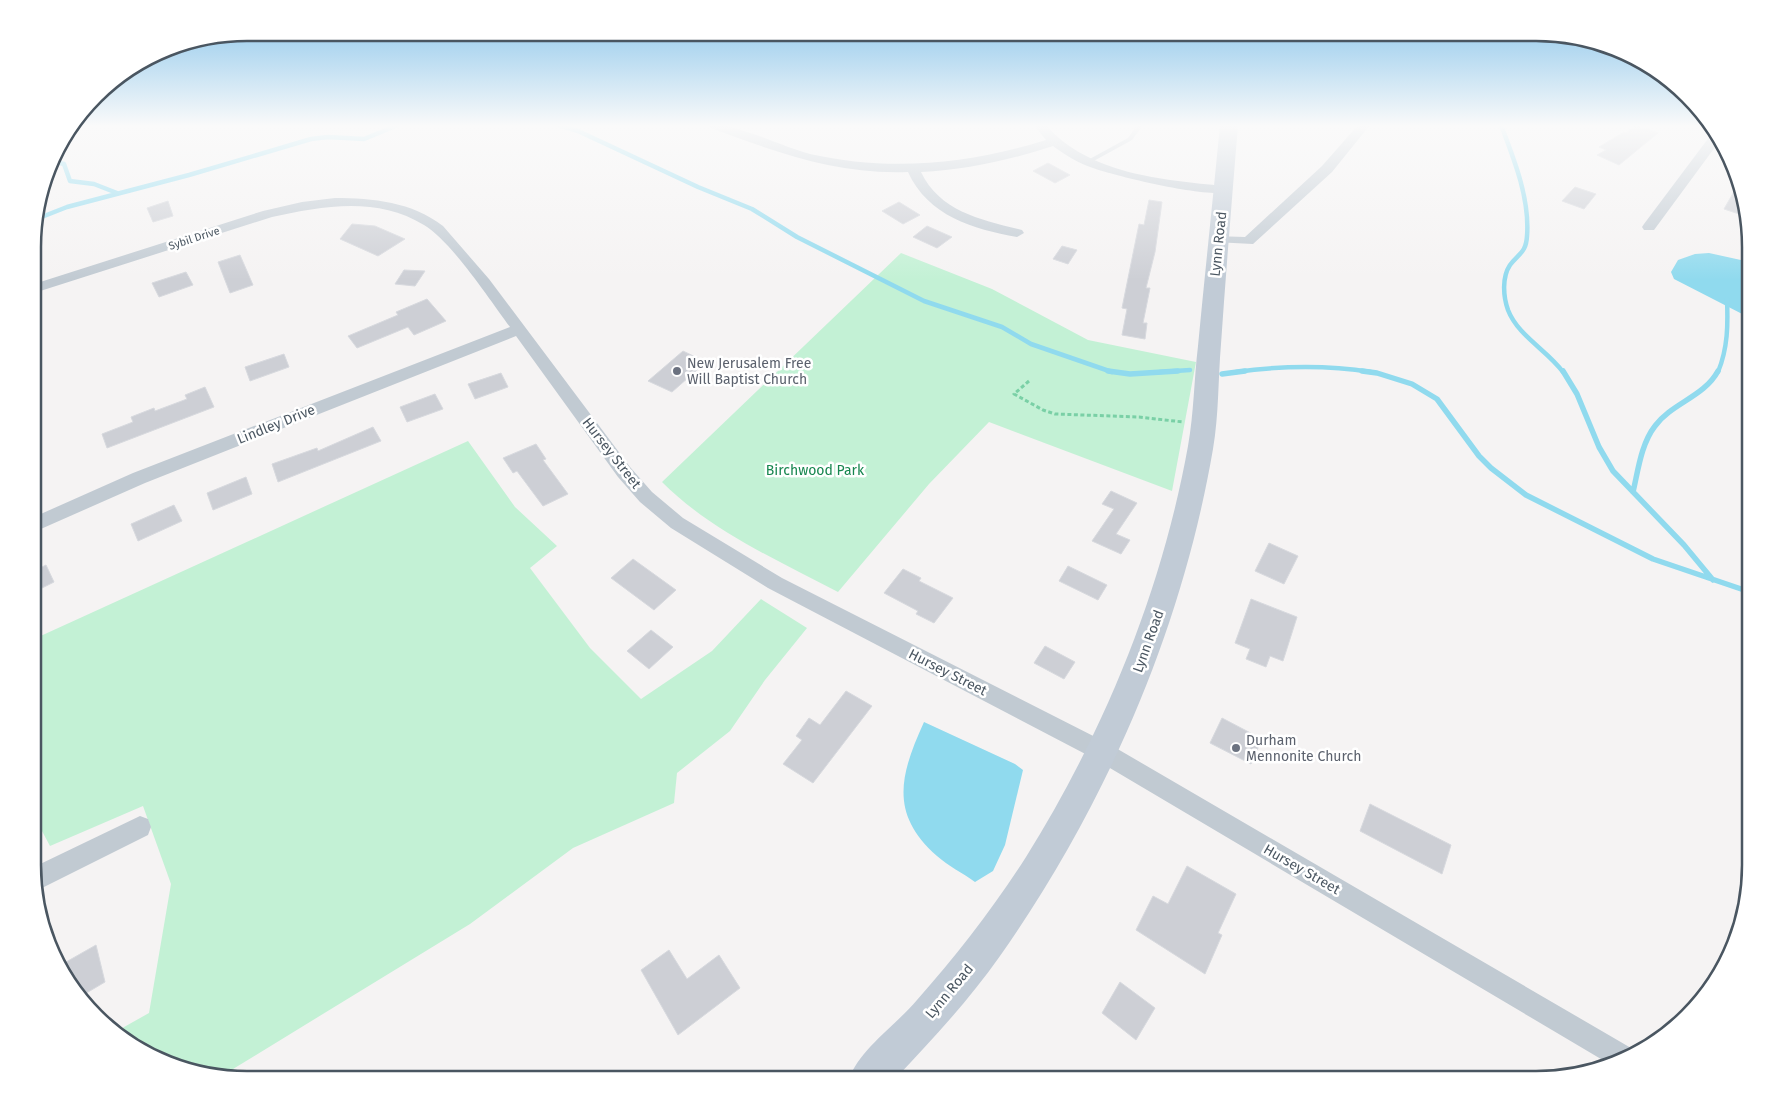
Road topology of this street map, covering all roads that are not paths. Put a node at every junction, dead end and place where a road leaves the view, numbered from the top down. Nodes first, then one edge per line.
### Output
1 (917, 177) edge
2 (1142, 177) edge
3 (1225, 177) edge
4 (1318, 177) edge
5 (1686, 177) edge
6 (1224, 190) junction
7 (357, 202) joint
8 (1650, 227) dead end
9 (1017, 233) dead end
10 (1219, 239) junction
11 (41, 287) edge
12 (519, 329) junction
13 (41, 522) edge
14 (1101, 751) junction
15 (140, 827) dead end
16 (42, 876) edge
17 (1617, 1054) edge
18 (876, 1071) edge

1 - 9 street
2 - 6 street
3 - 6 street, Lynn Road
4 - 10 street
5 - 8 street
6 - 10 street, Lynn Road
7 - 11 street, Sybil Drive
7 - 12 street, Hursey Street
10 - 14 street, Lynn Road
12 - 13 street, Lindley Drive
12 - 14 street, Hursey Street
14 - 17 street, Hursey Street
14 - 18 street, Lynn Road
15 - 16 street

